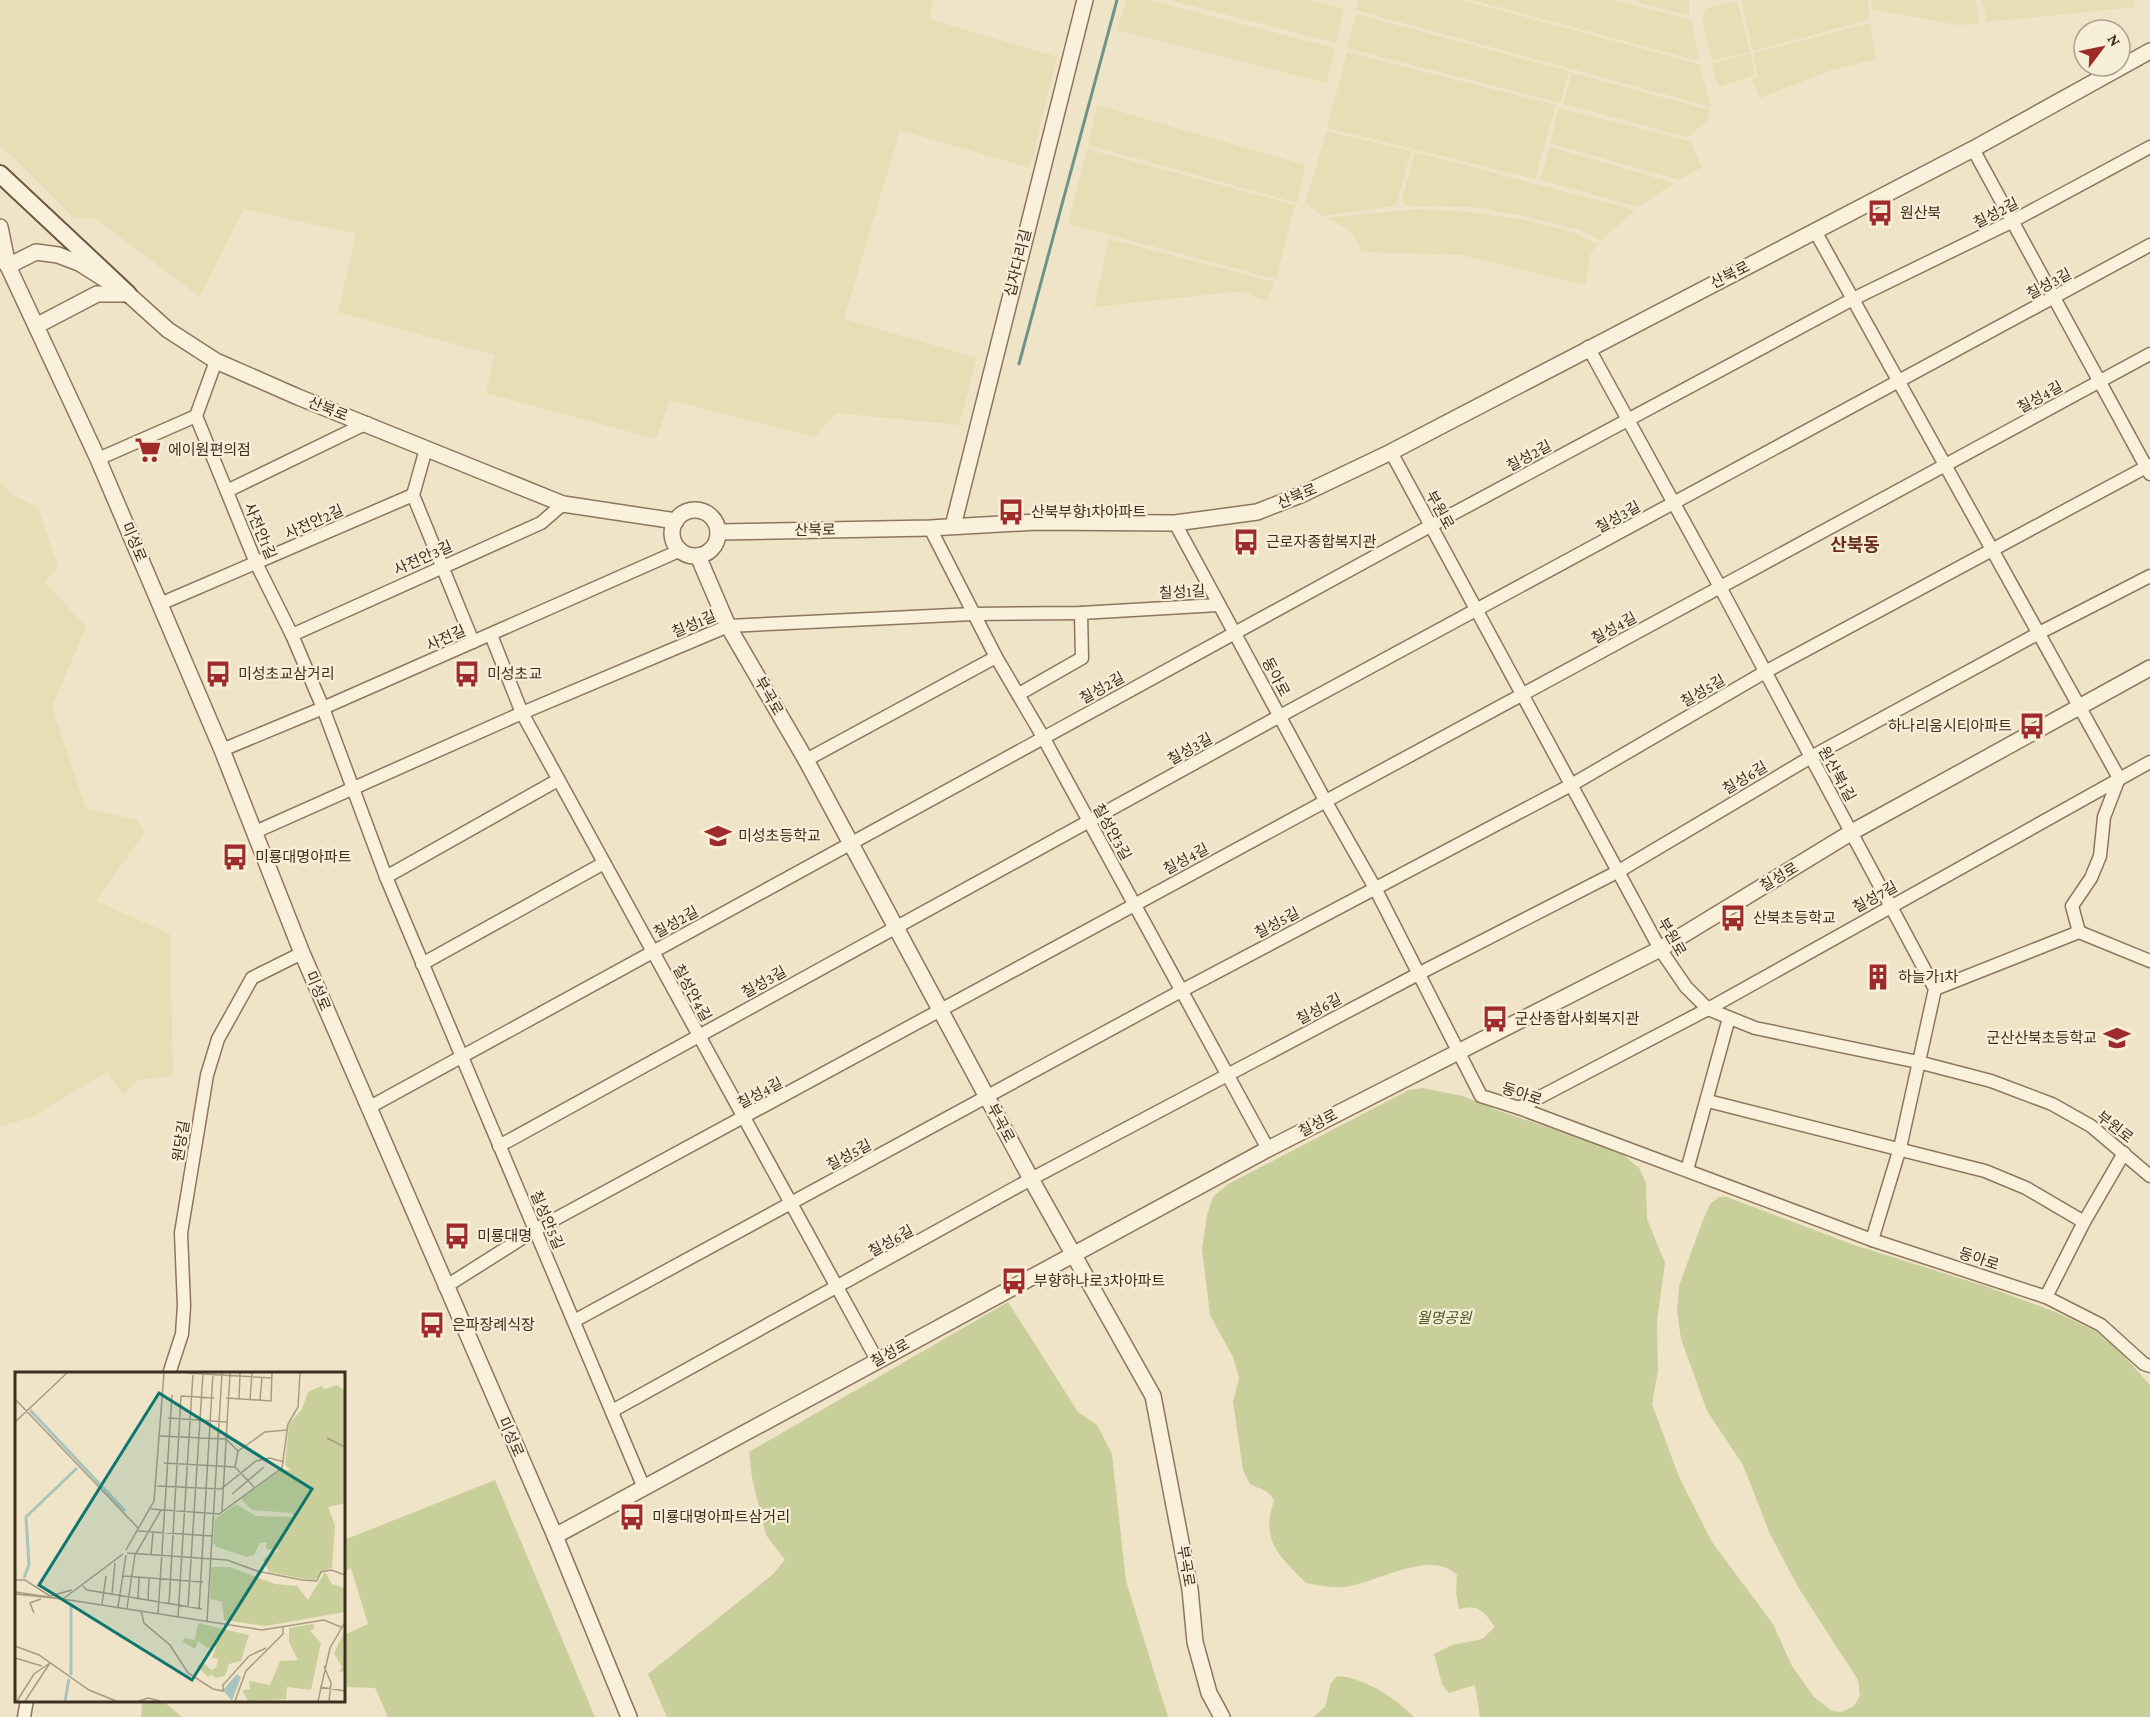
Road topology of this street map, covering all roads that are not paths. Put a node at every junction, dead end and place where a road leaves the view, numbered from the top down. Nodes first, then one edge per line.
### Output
1 (1085, 0) edge
2 (2150, 51) edge
3 (2150, 147) edge
4 (1973, 149) junction
5 (0, 174) edge
6 (2012, 222) junction
7 (0, 227) edge
8 (1815, 231) junction
9 (2150, 245) edge
10 (4, 261) edge
11 (128, 294) junction
12 (2053, 298) junction
13 (1853, 299) junction
14 (36, 326) junction
15 (1588, 347) junction
16 (2150, 354) edge
17 (216, 362) junction
18 (1898, 381) junction
19 (2099, 381) junction
20 (196, 416) junction
21 (1629, 419) junction
22 (367, 423) junction
23 (426, 449) junction
24 (1391, 452) junction
25 (98, 459) junction
26 (1946, 466) junction
27 (2149, 469) edge
28 (227, 491) junction
29 (413, 495) junction
30 (1674, 503) junction
31 (562, 504) junction
32 (676, 521) junction
33 (1175, 523) junction
34 (1431, 525) junction
35 (953, 526) junction
36 (930, 528) junction
37 (718, 532) junction
38 (681, 550) junction
39 (1993, 550) junction
40 (698, 556) junction
41 (256, 563) junction
42 (443, 565) junction
43 (2150, 576) edge
44 (1720, 587) junction
45 (160, 604) junction
46 (1218, 605) junction
47 (1478, 611) junction
48 (1081, 613) junction
49 (973, 614) junction
50 (728, 626) junction
51 (1235, 633) junction
52 (2039, 633) junction
53 (292, 635) junction
54 (490, 635) junction
55 (473, 642) junction
56 (996, 657) junction
57 (2150, 668) edge
58 (1765, 672) junction
59 (1019, 694) junction
60 (1524, 694) junction
61 (2080, 706) junction
62 (323, 708) junction
63 (522, 713) junction
64 (1280, 716) junction
65 (1043, 737) junction
66 (222, 750) junction
67 (1811, 757) junction
68 (806, 760) junction
69 (2150, 762) edge
70 (2119, 778) junction
71 (558, 780) junction
72 (1573, 783) junction
73 (355, 789) junction
74 (1326, 802) junction
75 (1089, 822) junction
76 (255, 832) junction
77 (1852, 832) junction
78 (851, 843) junction
79 (604, 863) junction
80 (1619, 871) junction
81 (386, 878) junction
82 (1376, 888) junction
83 (1134, 904) junction
84 (1892, 905) junction
85 (895, 927) junction
86 (2079, 932) junction
87 (1660, 950) junction
88 (652, 952) junction
89 (302, 953) junction
90 (2150, 961) edge
91 (422, 964) junction
92 (1420, 973) junction
93 (1935, 989) junction
94 (1180, 991) junction
95 (1708, 1009) junction
96 (942, 1012) junction
97 (1729, 1018) junction
98 (698, 1035) junction
99 (1457, 1051) junction
100 (461, 1057) junction
101 (1918, 1062) junction
102 (1227, 1075) junction
103 (987, 1098) junction
104 (1708, 1101) junction
105 (368, 1108) junction
106 (1519, 1108) junction
107 (744, 1119) junction
108 (499, 1146) junction
109 (1900, 1148) junction
110 (1268, 1149) junction
111 (2124, 1153) junction
112 (1687, 1170) junction
113 (2150, 1176) edge
114 (1031, 1179) junction
115 (790, 1203) junction
116 (2084, 1222) junction
117 (535, 1230) junction
118 (1872, 1240) junction
119 (1073, 1253) junction
120 (445, 1287) junction
121 (837, 1288) junction
122 (2046, 1297) junction
123 (574, 1321) junction
124 (877, 1360) junction
125 (2150, 1366) edge
126 (170, 1372) edge
127 (612, 1411) junction
128 (644, 1488) junction
129 (555, 1536) junction
130 (27, 1702) edge
131 (24, 1717) edge
132 (629, 1717) edge
133 (1222, 1717) edge

1 - 35 street, 십자다리길
2 - 4 street, 산북로
3 - 6 street, 칠성2길
4 - 6 street
4 - 8 street, 산북로
5 - 11 main road
6 - 12 street
6 - 13 street, 칠성2길
7 - 10 street, 미성로
8 - 13 street
8 - 15 street, 산북로
9 - 12 street, 칠성3길
10 - 11 street, 산북로
10 - 14 street, 미성로
11 - 14 street
11 - 17 street, 산북로
12 - 18 street, 칠성3길
12 - 19 street
13 - 18 street
13 - 21 street, 칠성2길
14 - 25 street, 미성로
15 - 21 street, 원산북1길
15 - 24 street, 산북로
16 - 19 street, 칠성4길
17 - 20 street
17 - 22 street, 산북로
18 - 26 street
18 - 30 street, 칠성3길
19 - 26 street, 칠성4길
19 - 27 street
20 - 25 street
20 - 28 street, 사전안1길
21 - 30 street, 원산북1길
21 - 34 street, 칠성2길
22 - 23 street, 산북로
22 - 28 street
23 - 29 street
23 - 31 street, 산북로
24 - 33 street, 산북로
24 - 34 street, 부원로
25 - 45 street, 미성로
26 - 39 street
26 - 44 street, 칠성4길
27 - 39 street, 칠성5길
28 - 41 street, 사전안1길
29 - 41 street, 사전안2길
29 - 42 street
30 - 44 street, 원산북1길
30 - 47 street, 칠성3길
31 - 32 street, 산북로
31 - 42 street, 사전안3길
32 - 37 street
32 - 38 street
33 - 35 street, 산북로
33 - 46 street, 동아로
34 - 47 street, 부원로
34 - 51 street, 칠성2길
35 - 36 street, 산북로
36 - 37 street, 산북로
36 - 49 street, 칠성안3길
37 - 40 street
38 - 40 street
38 - 54 street, 사전길
39 - 52 street
39 - 58 street, 칠성5길
40 - 50 street, 부곡로
41 - 45 street, 사전안2길
41 - 53 street, 사전안1길
42 - 53 street, 사전안3길
42 - 55 street
43 - 52 street, 칠성6길
44 - 58 street, 원산북1길
44 - 60 street, 칠성4길
45 - 66 street, 미성로
46 - 48 street, 칠성1길
46 - 51 street, 동아로
47 - 60 street, 부원로
47 - 64 street, 칠성3길
48 - 49 street, 칠성1길
48 - 59 street
49 - 50 street, 칠성1길
49 - 56 street, 칠성안3길
50 - 63 street, 칠성1길
50 - 68 street, 부곡로
51 - 64 street, 동아로
51 - 65 street, 칠성2길
52 - 61 street
52 - 67 street, 칠성6길
53 - 62 street, 사전안1길
54 - 55 street, 사전길
54 - 63 street, 칠성안4길
55 - 62 street, 사전길
56 - 59 street, 칠성안3길
56 - 68 street
57 - 61 street, 칠성로
58 - 67 street, 원산북1길
58 - 72 street, 칠성5길
59 - 65 street, 칠성안3길
60 - 72 street, 부원로
60 - 74 street, 칠성4길
61 - 70 street
61 - 77 street, 칠성로
62 - 66 street, 사전길
62 - 73 street, 사전안1길
63 - 71 street, 칠성안4길
63 - 73 street, 칠성1길
64 - 74 street, 동아로
64 - 75 street, 칠성3길
65 - 75 street, 칠성안3길
65 - 78 street, 칠성2길
66 - 76 street, 미성로
67 - 77 street, 원산북1길
67 - 80 street, 칠성6길
68 - 78 street, 부곡로
69 - 70 street, 칠성7길
70 - 84 street, 칠성7길
70 - 86 street
71 - 79 street, 칠성안4길
71 - 81 street
72 - 80 street, 부원로
72 - 82 street, 칠성5길
73 - 76 street, 칠성1길
73 - 81 street, 칠성안5길
74 - 82 street, 동아로
74 - 83 street, 칠성4길
75 - 83 street, 칠성안3길
75 - 85 street, 칠성3길
76 - 89 street, 미성로
77 - 84 street, 원산북1길
77 - 87 street, 칠성로
78 - 85 street, 부곡로
78 - 88 street, 칠성2길
79 - 88 street, 칠성안4길
79 - 91 street
80 - 87 street, 부원로
80 - 92 street, 칠성6길
81 - 91 street, 칠성안5길
82 - 92 street, 동아로
82 - 94 street, 칠성5길
83 - 94 street, 칠성안3길
83 - 96 street, 칠성4길
84 - 93 street, 원산북1길
84 - 95 street, 칠성7길
85 - 96 street, 부곡로
85 - 98 street, 칠성3길
86 - 90 street
86 - 93 street
87 - 95 street, 부원로
87 - 99 street, 칠성로
88 - 98 street, 칠성안4길
88 - 100 street, 칠성2길
89 - 105 street, 미성로
89 - 126 street, 원당길
91 - 100 street, 칠성안5길
92 - 99 street, 동아로
92 - 102 street, 칠성6길
93 - 101 street
94 - 102 street, 칠성안3길
94 - 103 street, 칠성5길
95 - 97 street, 부원로
95 - 106 street, 칠성7길
96 - 103 street, 부곡로
96 - 107 street, 칠성4길
97 - 101 street, 부원로
97 - 104 street
98 - 107 street, 칠성안4길
98 - 108 street, 칠성3길
99 - 106 street, 동아로
99 - 110 street, 칠성로
100 - 105 street, 칠성2길
100 - 108 street, 칠성안5길
101 - 109 street
101 - 111 street, 부원로
102 - 110 street, 칠성안3길
102 - 114 street, 칠성6길
103 - 114 street, 부곡로
103 - 115 street, 칠성5길
104 - 109 street
104 - 112 street
105 - 120 street, 미성로
106 - 112 street, 동아로
107 - 115 street, 칠성안4길
107 - 117 street, 칠성4길
108 - 117 street, 칠성안5길
109 - 116 street
109 - 118 street
110 - 119 street, 칠성로
111 - 113 street, 부원로
111 - 116 street
112 - 118 street, 동아로
114 - 119 street, 부곡로
114 - 121 street, 칠성6길
115 - 121 street, 칠성안4길
115 - 123 street, 칠성5길
116 - 122 street
117 - 120 street, 칠성4길
117 - 123 street, 칠성안5길
118 - 122 street, 동아로
119 - 124 street, 칠성로
119 - 133 street, 부곡로
120 - 129 street, 미성로
121 - 124 street, 칠성안4길
121 - 127 street, 칠성6길
122 - 125 street, 동아로
123 - 127 street, 칠성안5길
124 - 128 street, 칠성로
127 - 128 street, 칠성안5길
128 - 129 street, 칠성로
129 - 132 street, 미성로
130 - 131 street

